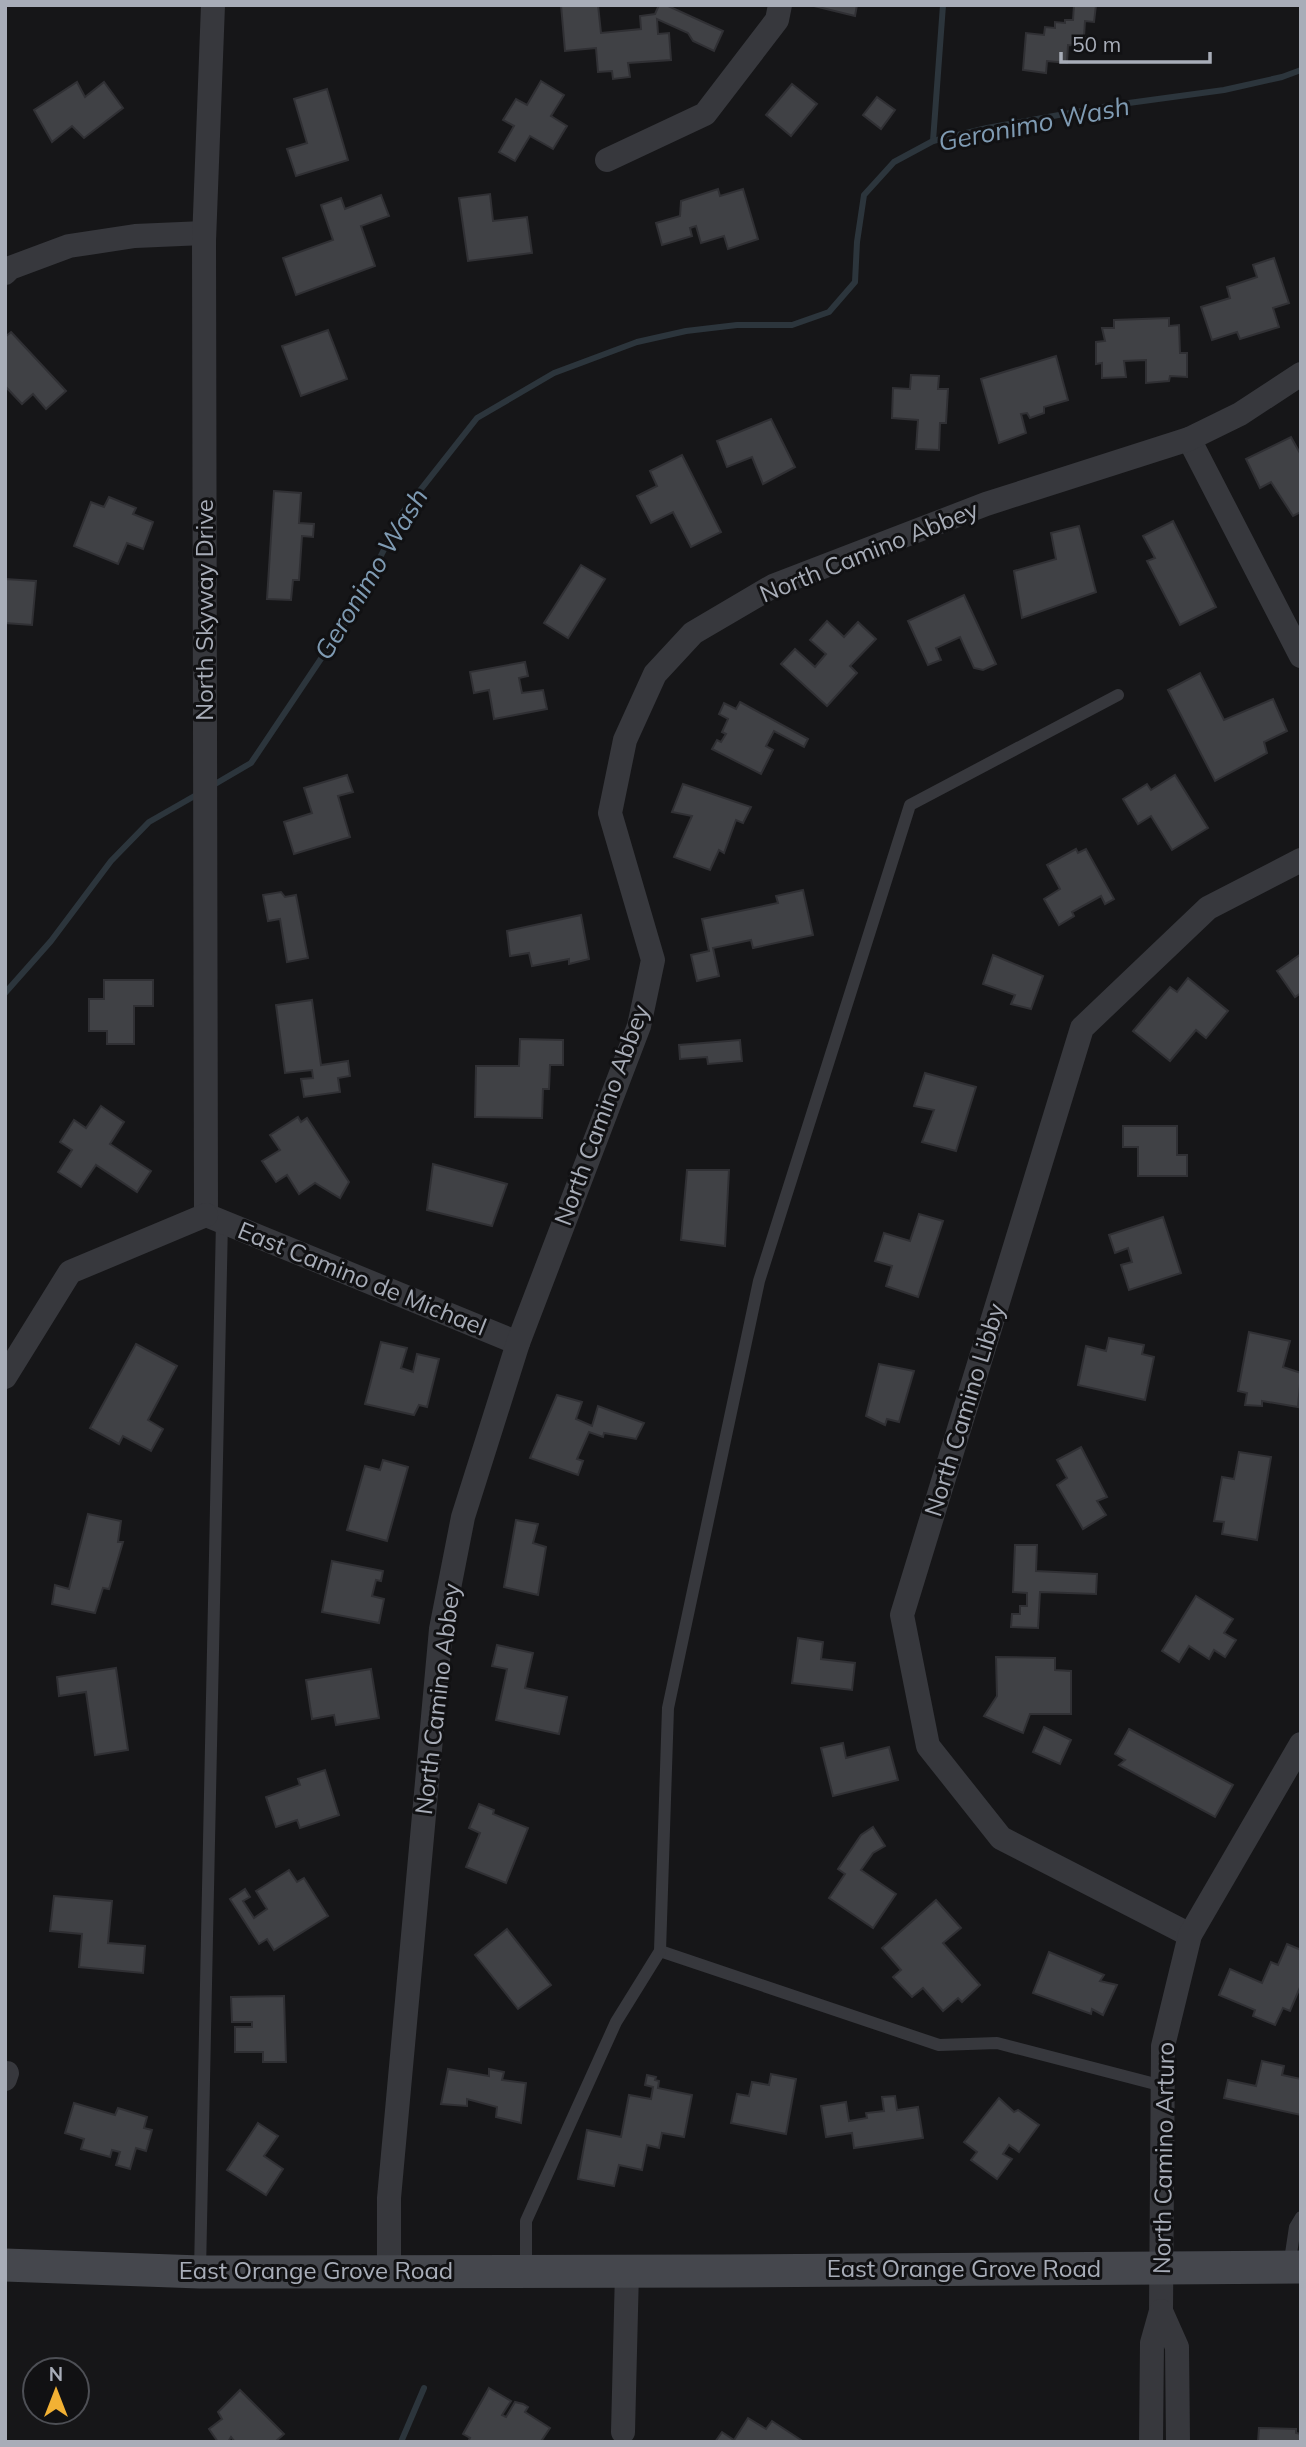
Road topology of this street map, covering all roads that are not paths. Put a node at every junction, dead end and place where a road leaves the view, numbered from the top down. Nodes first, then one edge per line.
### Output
1 (213, 5) edge
2 (780, 5) edge
3 (607, 160) dead end
4 (204, 233) junction
5 (5, 273) edge
6 (1301, 374) edge
7 (1189, 439) junction
8 (1301, 656) edge
9 (1118, 695) dead end
10 (1301, 860) edge
11 (214, 1218) junction
12 (518, 1343) junction
13 (5, 1377) edge
14 (1301, 1744) edge
15 (1294, 1772) edge
16 (1190, 1935) junction
17 (660, 1951) junction
18 (1163, 2086) junction
19 (1301, 2217) edge
20 (5, 2265) edge
21 (1295, 2267) edge
22 (1161, 2268) junction
23 (389, 2271) junction
24 (627, 2271) junction
25 (200, 2272) junction
26 (526, 2272) junction
27 (1161, 2311) junction
28 (623, 2432) dead end
29 (1151, 2442) edge
30 (1178, 2442) edge

1 - 4 street, North Skyway Drive
2 - 3 street
4 - 5 street
4 - 11 street, North Skyway Drive
6 - 7 street, North Camino Abbey
7 - 8 street
7 - 12 street, North Camino Abbey
9 - 17 lane
10 - 16 street, North Camino Libby
11 - 12 street, East Camino de Michael
11 - 13 street
11 - 25 lane
12 - 23 street, North Camino Abbey
14 - 15 street, North Camino Arturo
15 - 16 street, North Camino Arturo
16 - 18 street, North Camino Arturo
17 - 18 lane
17 - 26 lane
18 - 22 street, North Camino Arturo
19 - 21 lane
20 - 25 main road, East Orange Grove Road
21 - 22 main road, East Orange Grove Road
22 - 24 main road, East Orange Grove Road
22 - 27 street, North Camino Arturo
23 - 25 main road, East Orange Grove Road
23 - 26 main road, East Orange Grove Road
24 - 26 main road, East Orange Grove Road
24 - 28 street
27 - 29 street, North Camino Arturo
27 - 30 street, North Camino Arturo

